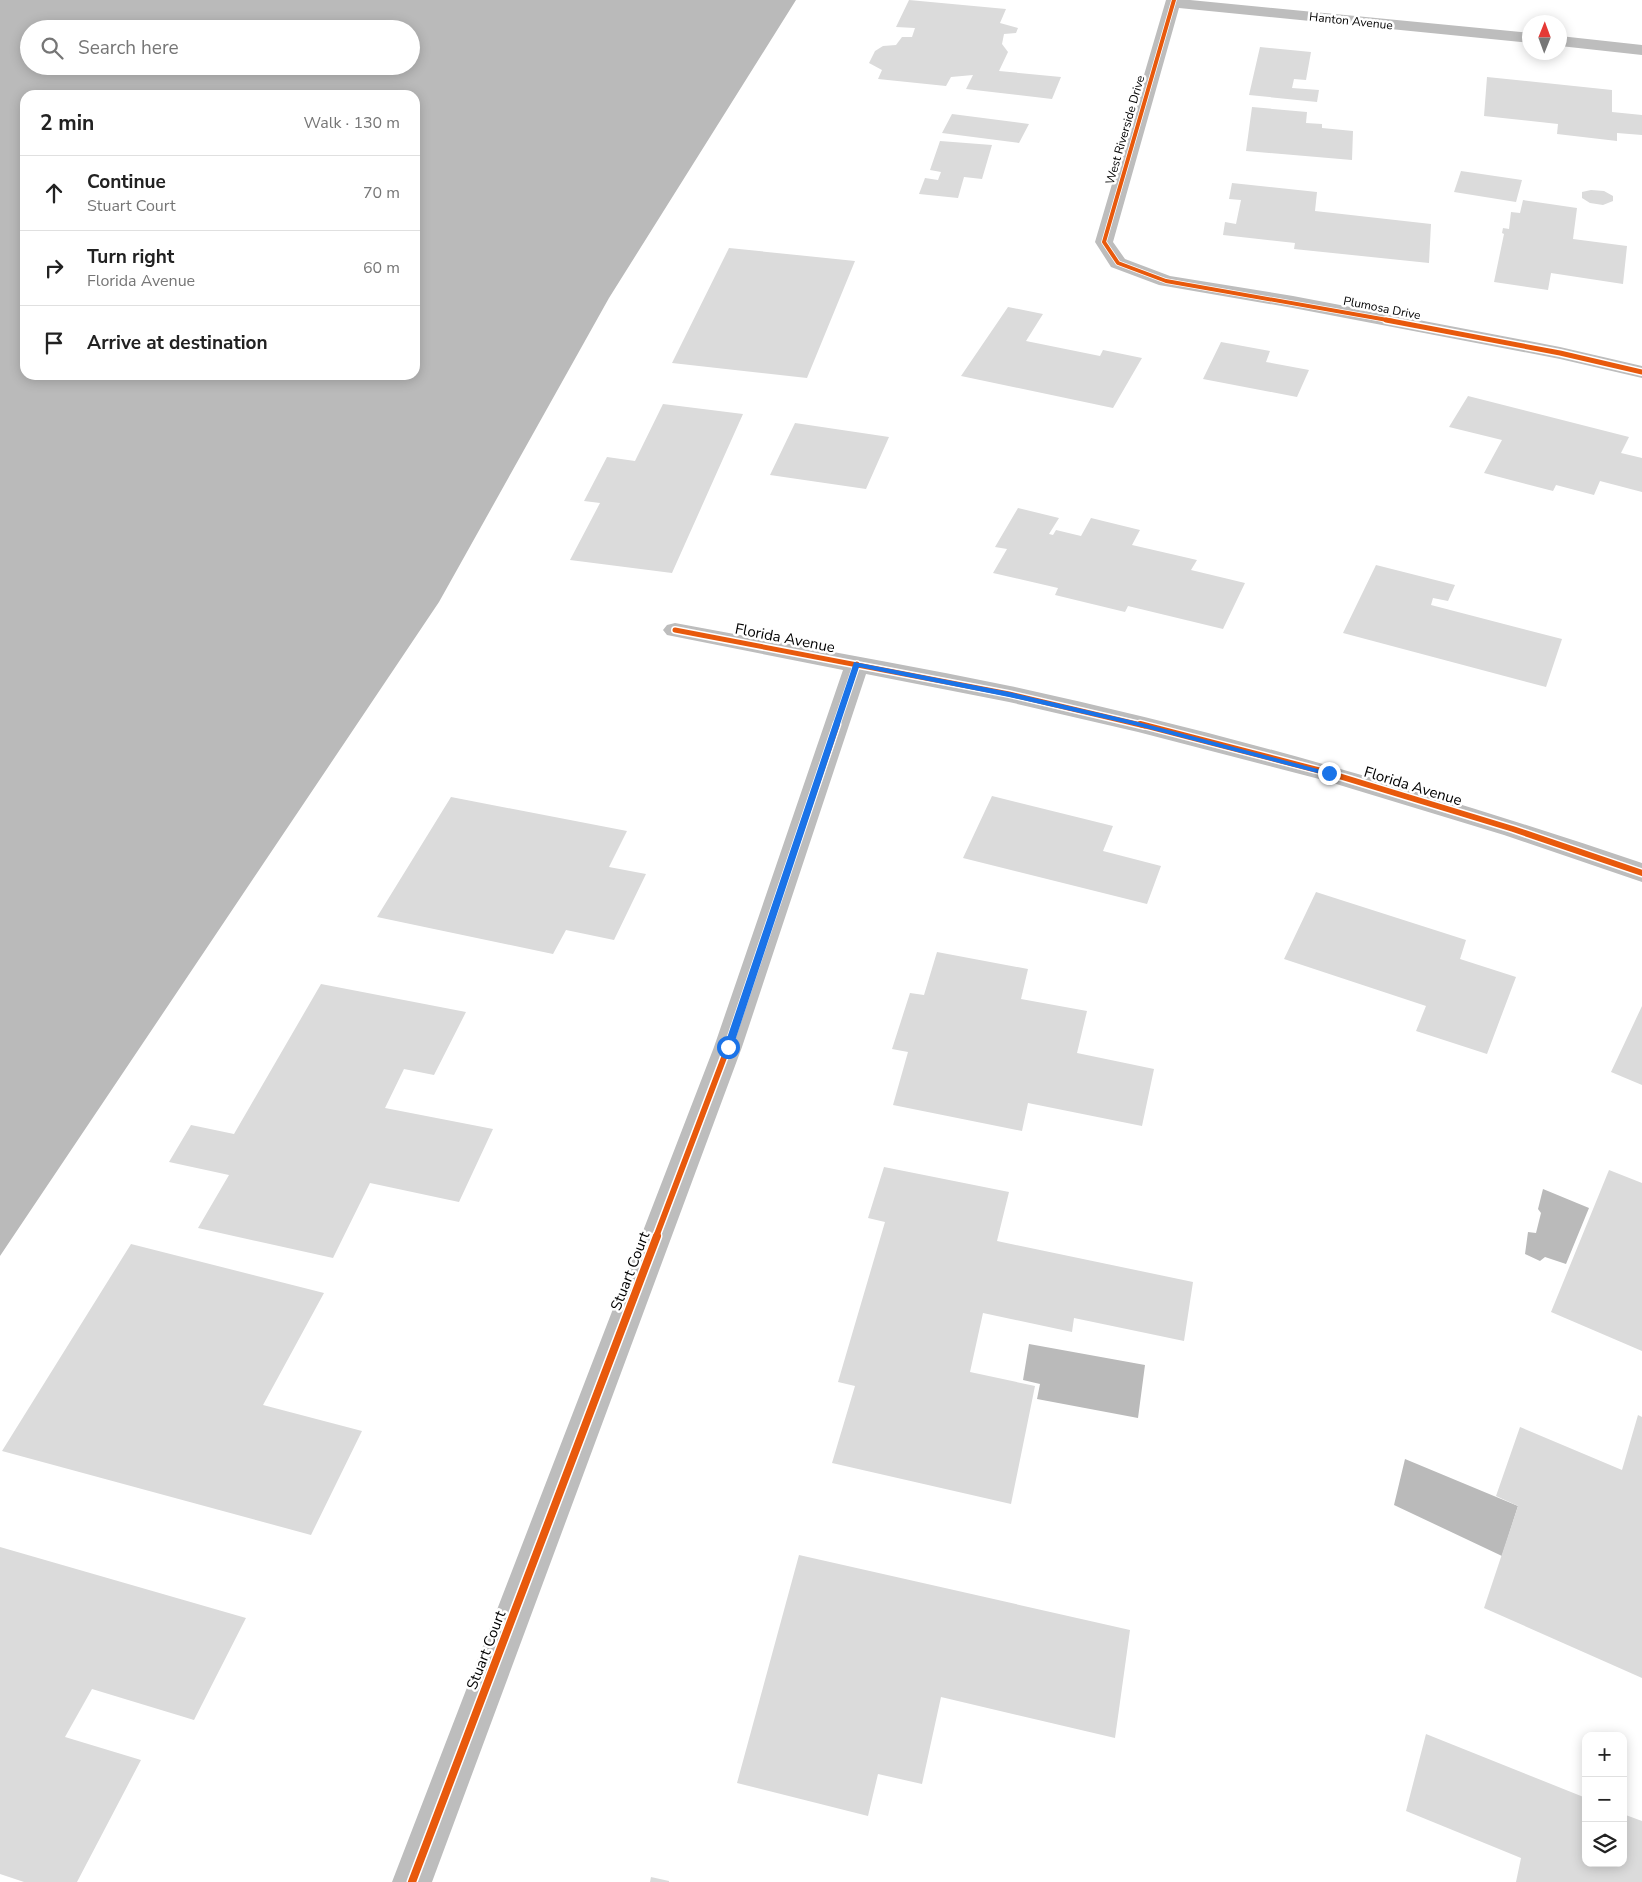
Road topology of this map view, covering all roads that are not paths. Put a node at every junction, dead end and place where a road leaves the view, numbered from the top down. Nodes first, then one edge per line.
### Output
1 (1174, 1) edge
2 (1522, 37) edge
3 (1567, 42) edge
4 (1642, 50) edge
5 (1118, 263) joint
6 (1642, 372) edge
7 (675, 630) dead end
8 (857, 664) junction
9 (1642, 873) edge
10 (412, 1882) edge

1 - 2 street, Hanton Avenue
1 - 5 street, West Riverside Drive
3 - 4 street
5 - 6 street, Plumosa Drive
7 - 8 street, Florida Avenue
8 - 9 street, Florida Avenue
8 - 10 street, Stuart Court

